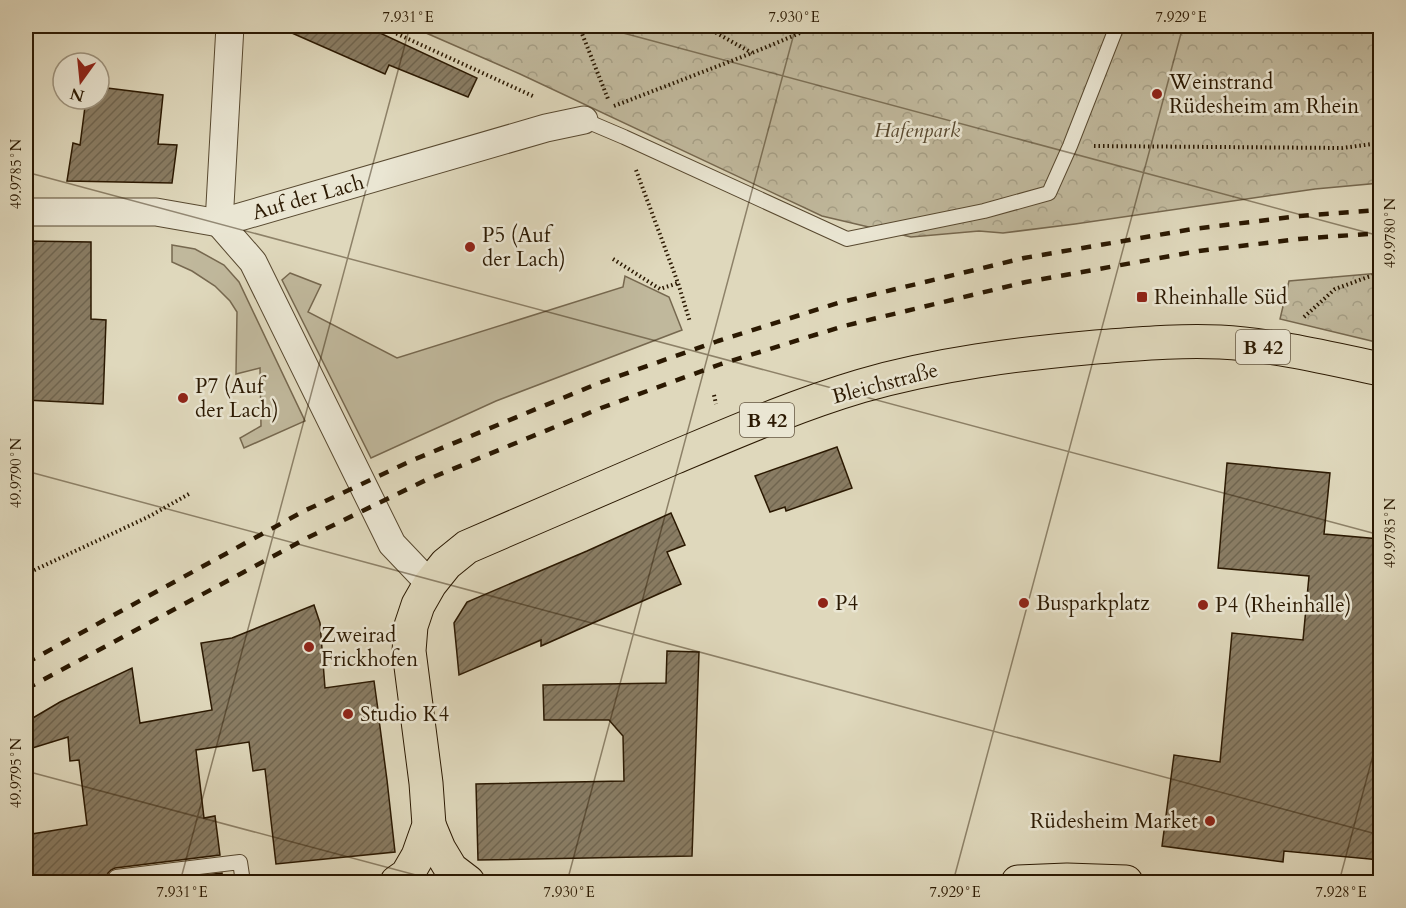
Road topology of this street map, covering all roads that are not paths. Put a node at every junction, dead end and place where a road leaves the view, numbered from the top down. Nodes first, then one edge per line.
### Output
1 (230, 26) edge
2 (1118, 26) edge
3 (584, 120) joint
4 (26, 212) edge
5 (219, 223) junction
6 (1380, 369) edge
7 (430, 584) junction
8 (429, 825) junction
9 (117, 882) edge
10 (243, 882) edge
11 (397, 882) edge
12 (468, 882) edge
13 (1018, 882) edge
14 (1118, 882) edge

1 - 5 street
2 - 3 lane
3 - 5 street, Auf der Lach
4 - 5 street, Auf der Lach
5 - 7 street
6 - 7 main road, Bleichstraße / B 42
7 - 8 main road, B 42
8 - 11 main road, B 42
8 - 12 main road, B 42
9 - 10 lane
13 - 14 main road

